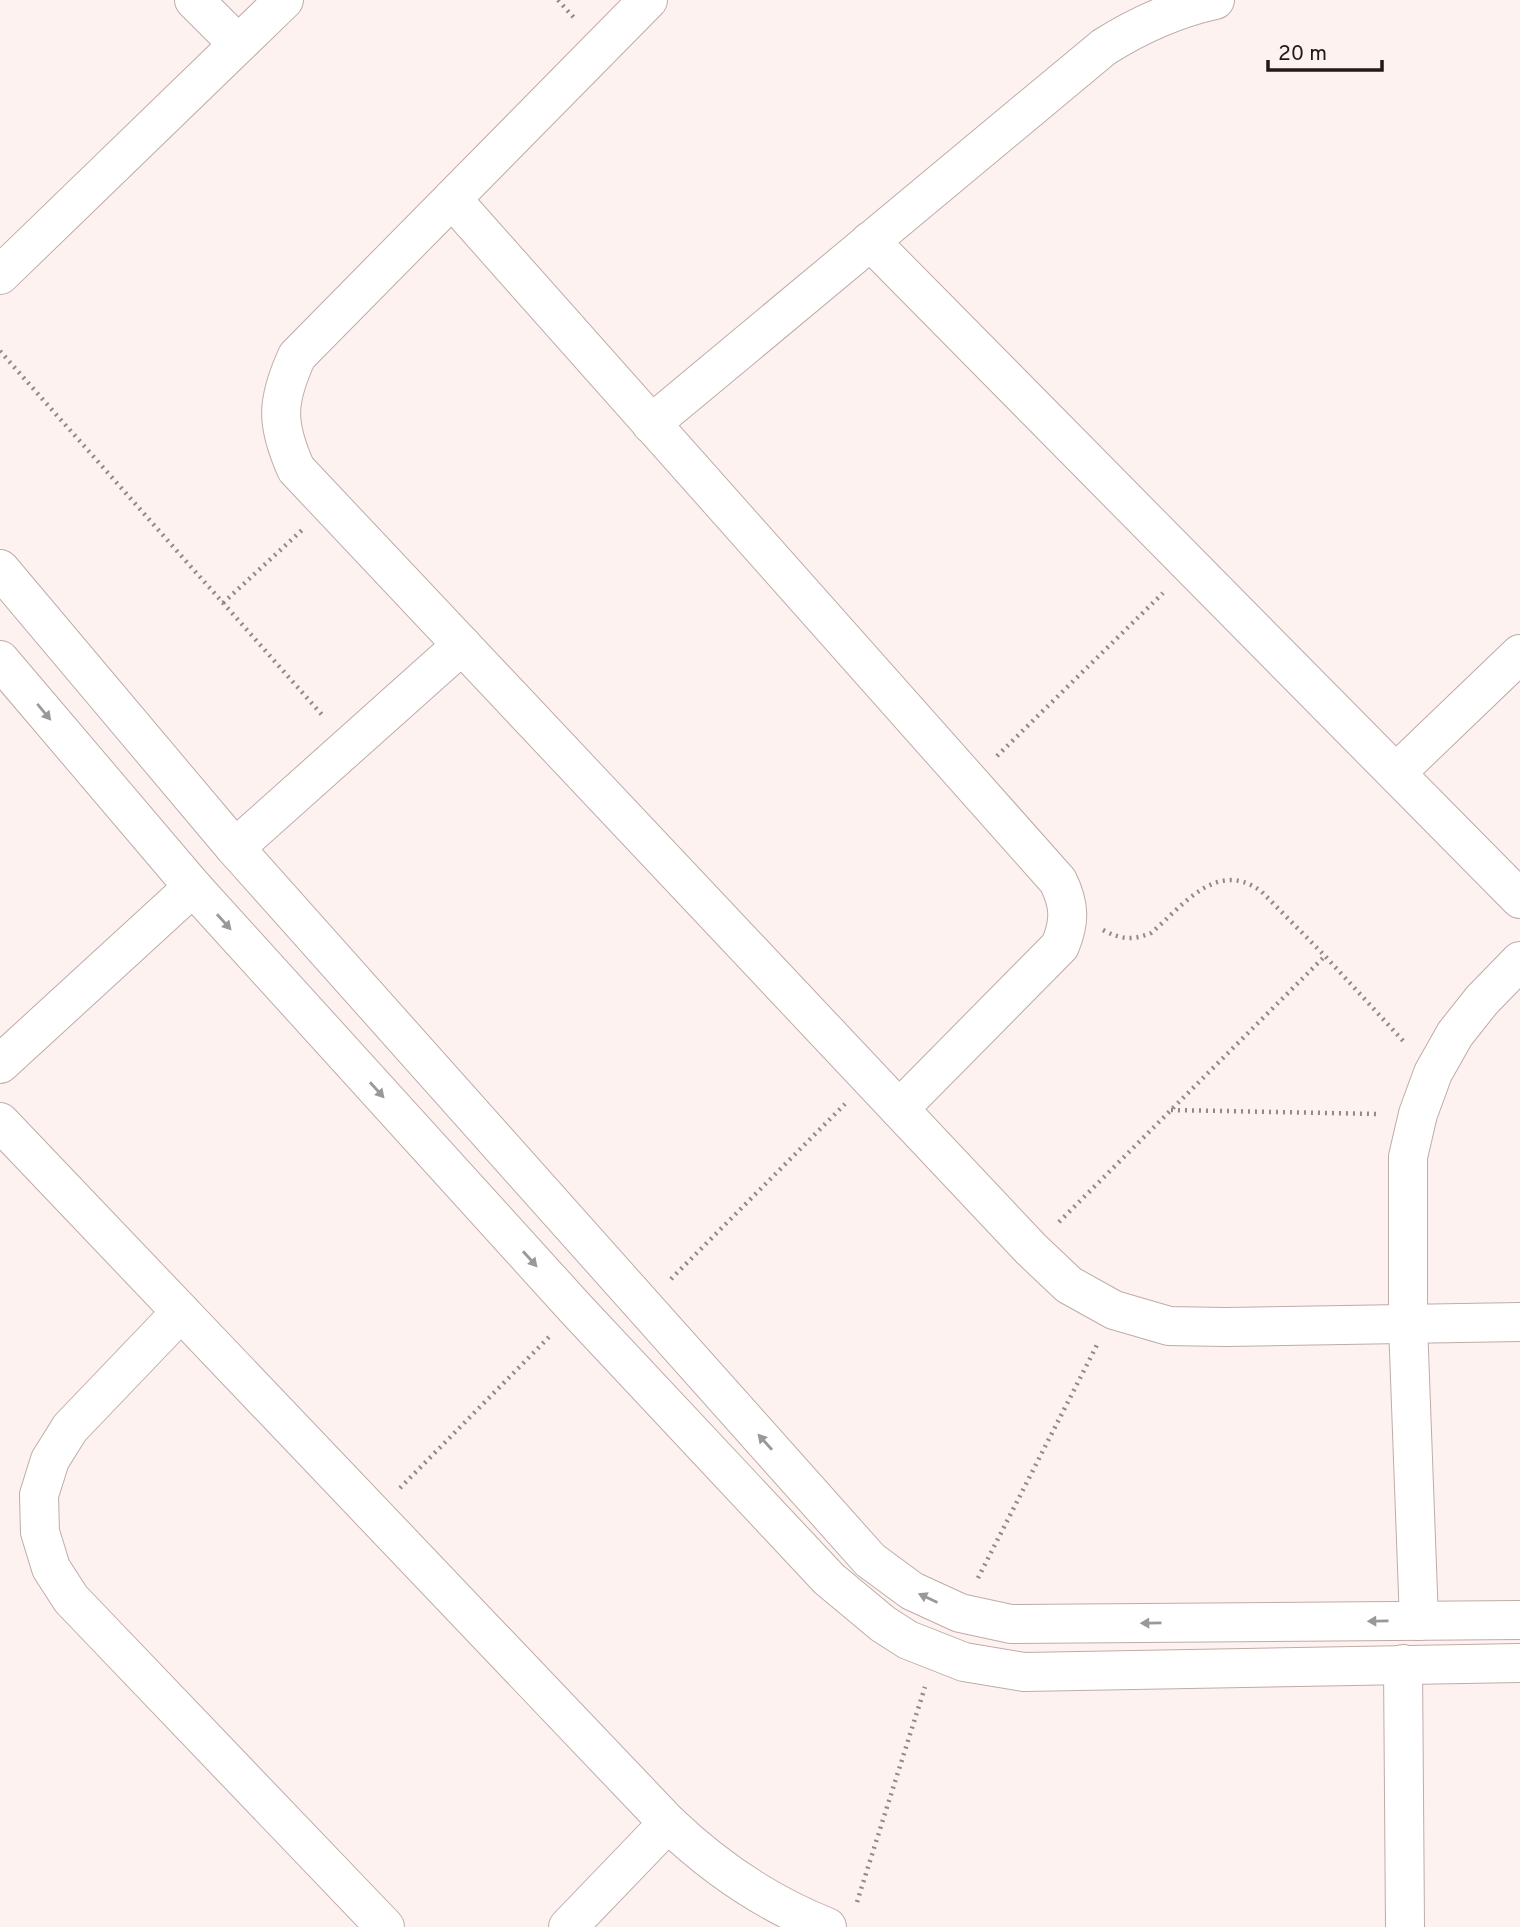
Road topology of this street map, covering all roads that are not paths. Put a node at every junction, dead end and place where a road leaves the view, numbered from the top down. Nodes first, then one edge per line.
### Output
1 (194, 0) edge
2 (284, 0) edge
3 (648, 0) edge
4 (1215, 0) edge
5 (238, 44) junction
6 (452, 199) junction
7 (870, 241) junction
8 (0, 275) edge
9 (651, 424) junction
10 (0, 569) edge
11 (462, 645) junction
12 (1520, 654) edge
13 (0, 660) edge
14 (1396, 773) junction
15 (234, 848) junction
16 (193, 887) junction
17 (1520, 899) edge
18 (1520, 961) edge
19 (0, 1064) edge
20 (899, 1109) junction
21 (0, 1122) edge
22 (181, 1312) junction
23 (1520, 1322) edge
24 (1408, 1324) junction
25 (1520, 1620) edge
26 (1419, 1621) junction
27 (1520, 1663) edge
28 (1403, 1664) junction
29 (668, 1823) junction
30 (840, 1920) edge
31 (385, 1927) edge
32 (568, 1927) edge
33 (1405, 1927) edge

1 - 5 street
2 - 5 street
3 - 6 street
4 - 7 street
5 - 8 street
6 - 9 street
6 - 11 street
7 - 9 street
7 - 14 street
9 - 20 street
10 - 15 street
11 - 15 street
11 - 20 street
12 - 14 street
13 -> 16 street
14 - 17 street
26 -> 15 street
16 - 19 street
16 -> 28 street
18 - 24 street
20 - 24 street
21 - 22 street
22 - 29 street
22 - 31 street
23 - 24 street
24 - 26 street
25 - 26 street
27 - 28 street
28 - 33 street
29 - 30 street
29 - 32 street

